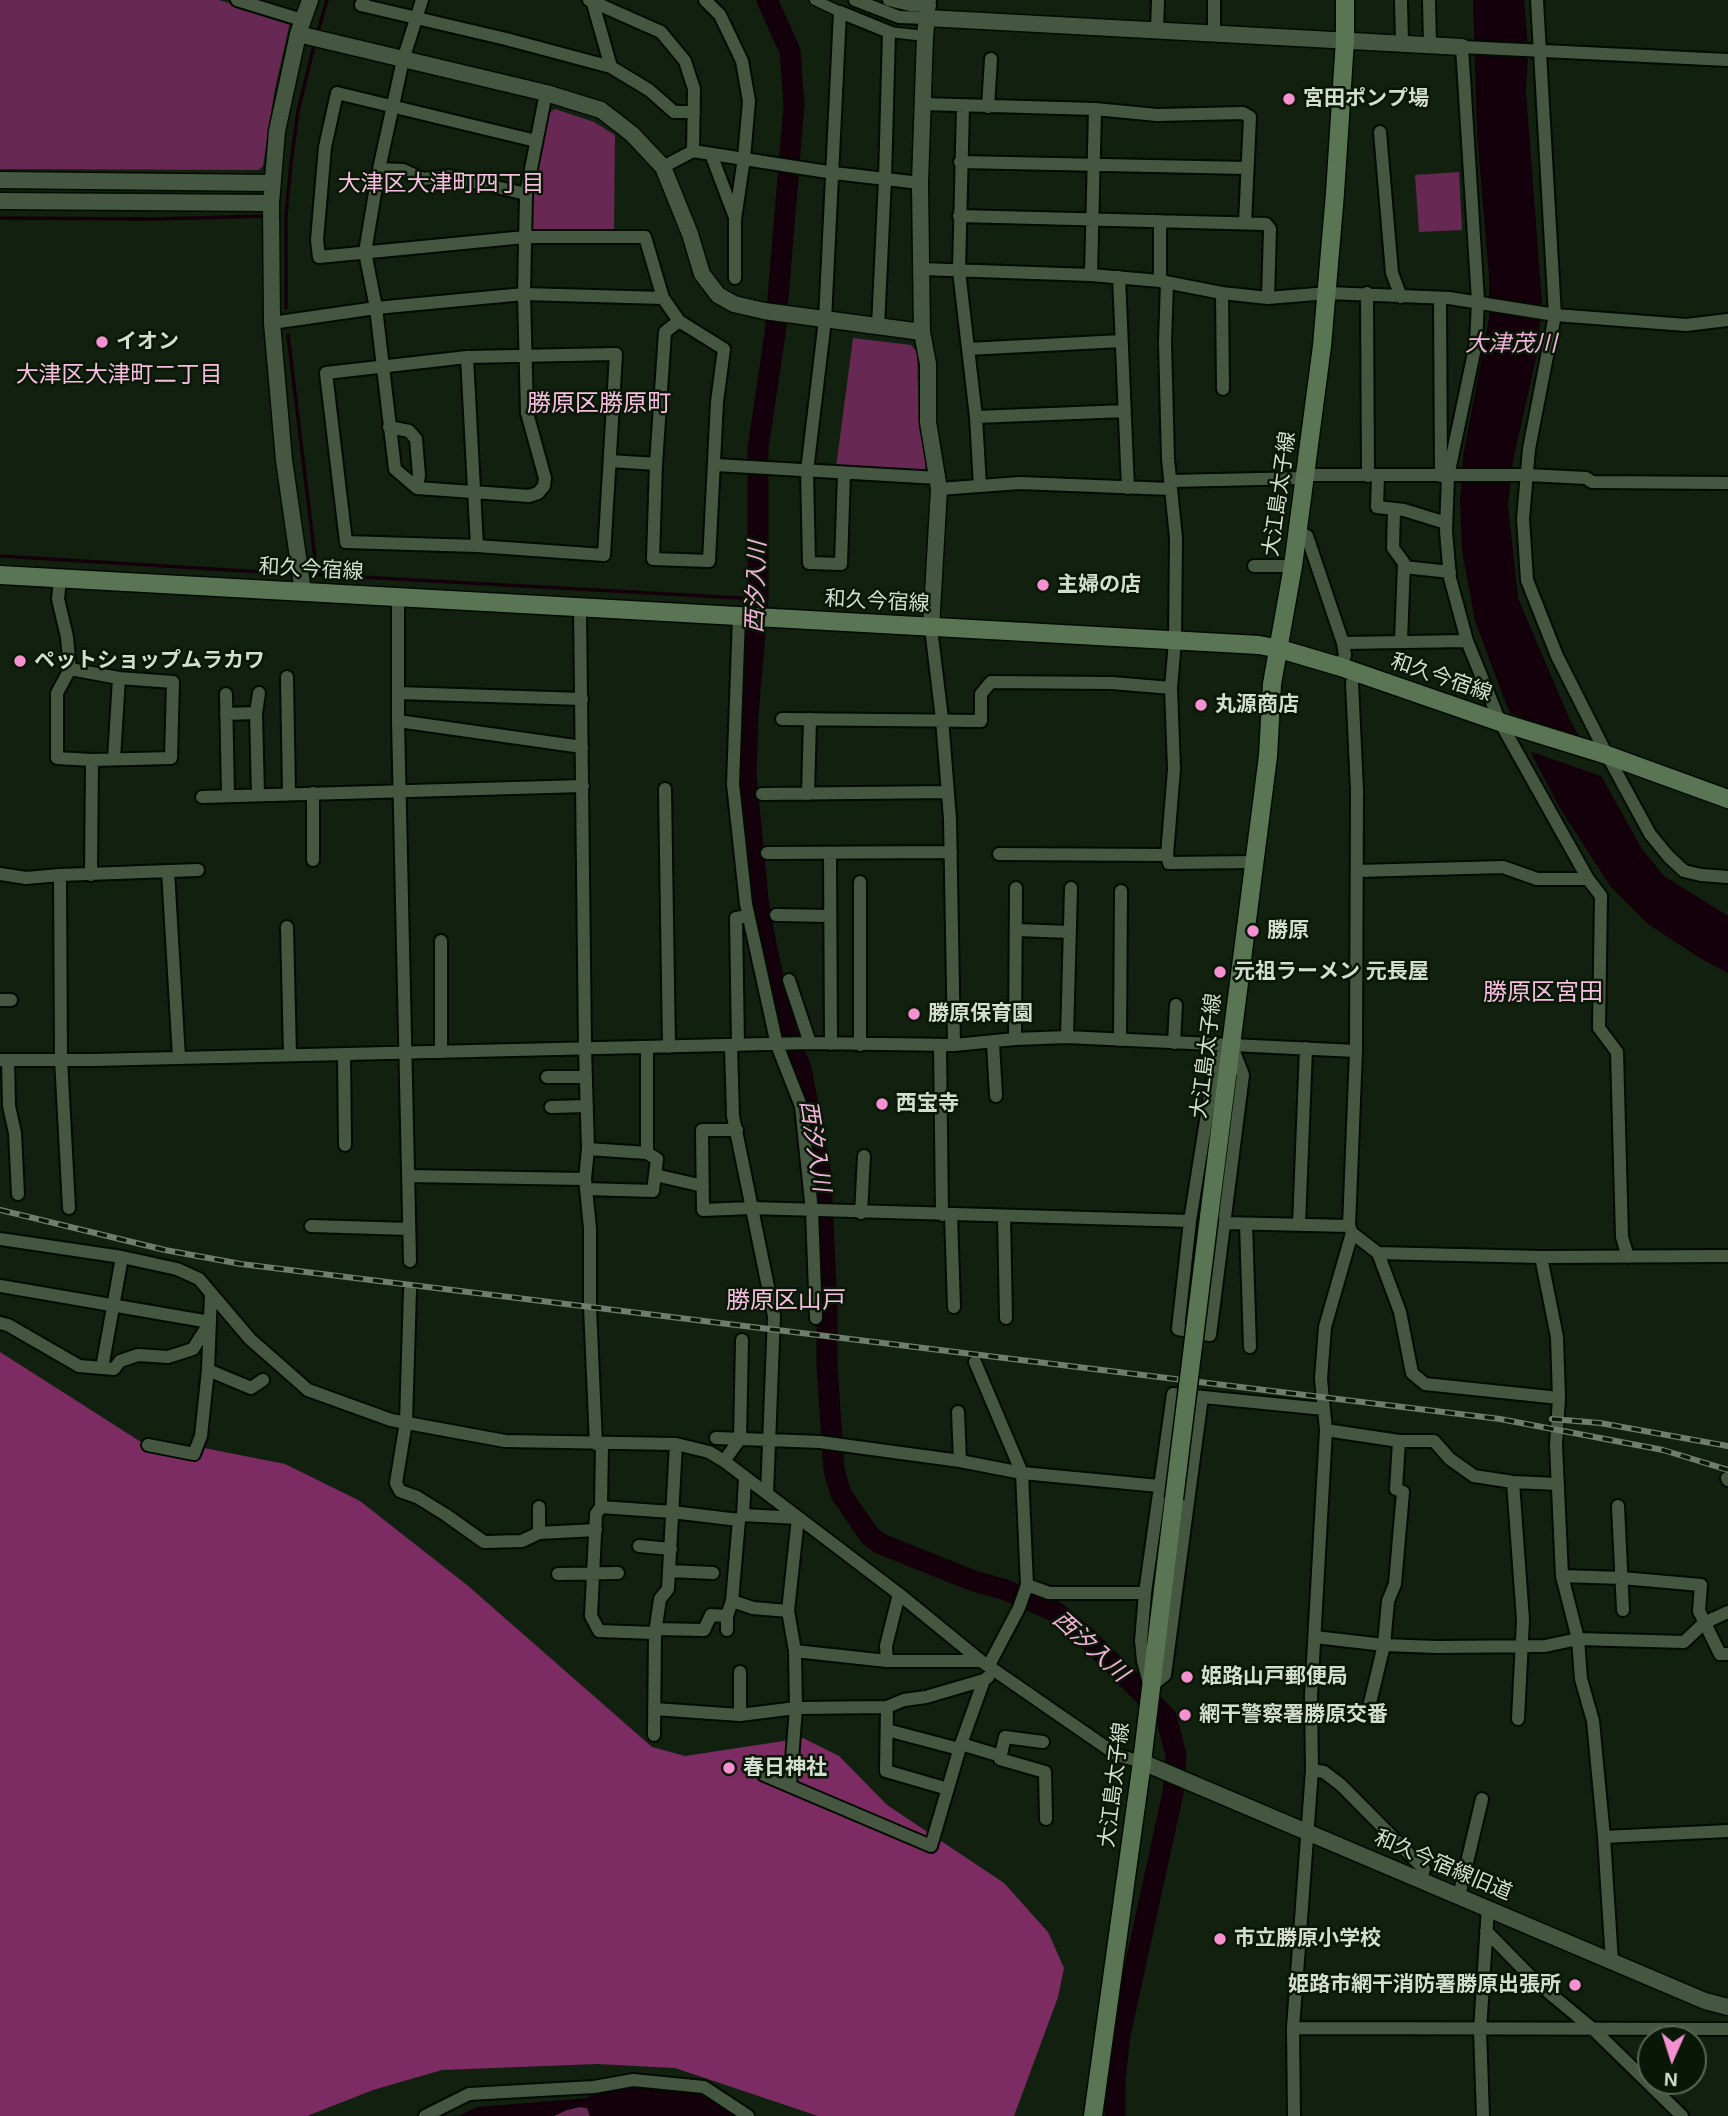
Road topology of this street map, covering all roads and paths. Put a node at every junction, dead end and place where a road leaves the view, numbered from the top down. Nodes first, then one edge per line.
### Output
1 (237, 0) edge
2 (310, 0) edge
3 (363, 0) edge
4 (422, 0) edge
5 (591, 0) edge
6 (705, 0) edge
7 (815, 0) edge
8 (855, 0) edge
9 (889, 0) edge
10 (1158, 0) edge
11 (1214, 0) edge
12 (1345, 0) edge
13 (1401, 0) edge
14 (1429, 0) edge
15 (1537, 0) edge
16 (263, 4) edge
17 (929, 8) edge
18 (840, 12) junction
19 (416, 18) junction
20 (300, 27) junction
21 (1157, 30) junction
22 (888, 32) junction
23 (1214, 33) junction
24 (925, 36) junction
25 (1345, 40) junction
26 (1402, 43) junction
27 (1430, 45) junction
28 (1462, 47) junction
29 (1540, 50) junction
30 (403, 60) junction
31 (991, 60) dead end
32 (1728, 60) edge
33 (611, 67) junction
34 (546, 93) junction
35 (922, 104) junction
36 (962, 106) junction
37 (393, 107) junction
38 (988, 107) junction
39 (1095, 109) junction
40 (694, 112) junction
41 (1380, 132) dead end
42 (536, 141) junction
43 (693, 151) junction
44 (711, 154) junction
45 (744, 158) junction
46 (960, 162) junction
47 (1094, 165) junction
48 (663, 167) junction
49 (1247, 168) junction
50 (379, 169) junction
51 (834, 173) junction
52 (885, 179) junction
53 (0, 180) edge
54 (272, 183) junction
55 (920, 183) junction
56 (526, 194) junction
57 (0, 201) edge
58 (271, 203) junction
59 (959, 216) junction
60 (735, 219) junction
61 (1093, 219) junction
62 (1160, 221) junction
63 (1245, 223) junction
64 (525, 237) junction
65 (365, 252) junction
66 (920, 269) junction
67 (959, 271) junction
68 (1091, 275) junction
69 (1119, 277) junction
70 (735, 278) dead end
71 (1163, 282) junction
72 (1222, 293) junction
73 (1328, 293) junction
74 (1367, 293) junction
75 (524, 294) junction
76 (1401, 297) junction
77 (663, 298) junction
78 (1268, 298) junction
79 (1440, 298) junction
80 (1478, 301) junction
81 (376, 308) junction
82 (1555, 315) junction
83 (825, 320) junction
84 (1728, 320) edge
85 (679, 321) junction
86 (271, 323) junction
87 (878, 327) junction
88 (922, 332) junction
89 (1121, 341) junction
90 (968, 349) junction
91 (525, 356) junction
92 (467, 357) junction
93 (381, 366) junction
94 (1223, 389) dead end
95 (1125, 411) junction
96 (976, 417) junction
97 (389, 427) junction
98 (610, 461) junction
99 (656, 464) junction
100 (716, 466) junction
101 (807, 471) junction
102 (844, 474) junction
103 (1528, 475) junction
104 (1306, 476) junction
105 (1373, 476) junction
106 (1444, 476) junction
107 (1728, 483) edge
108 (938, 484) junction
109 (1170, 485) junction
110 (980, 486) junction
111 (417, 488) junction
112 (1128, 488) junction
113 (474, 493) junction
114 (1394, 509) junction
115 (1446, 523) junction
116 (1297, 533) junction
117 (477, 547) junction
118 (1254, 566) dead end
119 (1293, 566) junction
120 (1404, 567) junction
121 (1450, 572) junction
122 (0, 575) edge
123 (60, 579) junction
124 (303, 592) junction
125 (398, 597) junction
126 (580, 607) junction
127 (741, 616) junction
128 (931, 628) junction
129 (1175, 640) junction
130 (1467, 640) junction
131 (1401, 642) junction
132 (1343, 643) junction
133 (1279, 649) junction
134 (70, 669) junction
135 (1348, 670) junction
136 (287, 677) dead end
137 (119, 678) junction
138 (1171, 688) junction
139 (259, 693) dead end
140 (398, 693) junction
141 (226, 694) dead end
142 (582, 699) junction
143 (256, 713) junction
144 (226, 715) junction
145 (782, 719) dead end
146 (810, 719) junction
147 (942, 719) junction
148 (398, 721) junction
149 (1500, 722) junction
150 (582, 747) junction
151 (1607, 755) junction
152 (114, 759) junction
153 (92, 760) junction
154 (583, 786) junction
155 (666, 789) dead end
156 (401, 790) junction
157 (948, 792) junction
158 (289, 793) junction
159 (313, 793) junction
160 (258, 794) junction
161 (762, 794) dead end
162 (808, 794) junction
163 (228, 796) junction
164 (202, 797) dead end
165 (1728, 799) edge
166 (951, 852) junction
167 (767, 853) dead end
168 (830, 853) junction
169 (999, 854) dead end
170 (1167, 855) junction
171 (313, 860) dead end
172 (1254, 862) junction
173 (198, 870) dead end
174 (168, 871) junction
175 (1357, 871) junction
176 (0, 874) edge
177 (60, 875) junction
178 (92, 875) junction
179 (1728, 877) edge
180 (1588, 879) junction
181 (860, 882) dead end
182 (1016, 888) dead end
183 (1071, 888) dead end
184 (1121, 891) dead end
185 (776, 915) dead end
186 (748, 916) junction
187 (830, 916) junction
188 (287, 927) dead end
189 (1017, 930) junction
190 (1069, 932) junction
191 (441, 941) dead end
192 (789, 981) dead end
193 (1176, 1005) dead end
194 (1067, 1037) junction
195 (1015, 1039) junction
196 (1120, 1040) junction
197 (993, 1042) junction
198 (1174, 1043) junction
199 (810, 1044) junction
200 (831, 1044) junction
201 (1231, 1044) junction
202 (777, 1045) junction
203 (860, 1045) junction
204 (940, 1045) junction
205 (954, 1045) junction
206 (734, 1046) junction
207 (647, 1047) junction
208 (668, 1047) junction
209 (1306, 1048) junction
210 (585, 1049) junction
211 (1356, 1051) junction
212 (406, 1052) junction
213 (441, 1052) junction
214 (344, 1054) junction
215 (290, 1055) junction
216 (179, 1057) junction
217 (61, 1059) junction
218 (4, 1060) edge
219 (547, 1077) dead end
220 (586, 1077) junction
221 (996, 1096) dead end
222 (587, 1106) junction
223 (551, 1107) dead end
224 (737, 1130) junction
225 (345, 1145) dead end
226 (588, 1149) junction
227 (647, 1153) junction
228 (864, 1156) dead end
229 (655, 1175) junction
230 (408, 1177) junction
231 (586, 1184) junction
232 (703, 1186) junction
233 (19, 1194) dead end
234 (69, 1208) dead end
235 (751, 1208) junction
236 (812, 1211) junction
237 (861, 1213) junction
238 (947, 1215) junction
239 (1004, 1216) junction
240 (1217, 1220) junction
241 (1190, 1221) junction
242 (1245, 1224) junction
243 (1299, 1225) junction
244 (311, 1226) dead end
245 (410, 1229) junction
246 (1350, 1229) junction
247 (0, 1239) edge
248 (1378, 1253) junction
249 (1728, 1256) edge
250 (122, 1257) junction
251 (1541, 1257) junction
252 (1628, 1257) junction
253 (410, 1261) dead end
254 (0, 1286) edge
255 (411, 1290) dead end
256 (211, 1294) junction
257 (113, 1306) junction
258 (954, 1307) dead end
259 (816, 1318) dead end
260 (1006, 1318) dead end
261 (210, 1322) junction
262 (0, 1323) edge
263 (742, 1340) dead end
264 (1250, 1347) dead end
265 (975, 1362) dead end
266 (102, 1368) junction
267 (208, 1370) junction
268 (263, 1380) dead end
269 (1202, 1397) junction
270 (1559, 1398) junction
271 (1324, 1409) junction
272 (958, 1412) dead end
273 (406, 1422) junction
274 (1326, 1430) junction
275 (716, 1438) dead end
276 (740, 1439) junction
277 (771, 1440) junction
278 (1399, 1441) junction
279 (599, 1444) junction
280 (676, 1444) junction
281 (148, 1445) dead end
282 (724, 1461) junction
283 (960, 1461) junction
284 (1022, 1473) junction
285 (745, 1478) junction
286 (1513, 1482) junction
287 (1558, 1484) junction
288 (1159, 1486) junction
289 (767, 1494) junction
290 (1618, 1506) dead end
291 (539, 1507) dead end
292 (601, 1507) junction
293 (672, 1511) junction
294 (741, 1517) junction
295 (798, 1518) junction
296 (596, 1530) junction
297 (539, 1534) junction
298 (639, 1546) dead end
299 (671, 1549) junction
300 (669, 1571) junction
301 (618, 1573) dead end
302 (713, 1573) dead end
303 (558, 1574) dead end
304 (592, 1574) junction
305 (1562, 1576) junction
306 (1622, 1578) junction
307 (1027, 1584) junction
308 (1145, 1593) junction
309 (899, 1594) junction
310 (732, 1601) junction
311 (1623, 1610) dead end
312 (788, 1611) junction
313 (1728, 1612) edge
314 (727, 1616) junction
315 (1158, 1620) junction
316 (1704, 1623) junction
317 (727, 1630) dead end
318 (655, 1631) junction
319 (1315, 1637) junction
320 (1578, 1639) junction
321 (1141, 1642) junction
322 (1170, 1644) junction
323 (1384, 1645) junction
324 (1522, 1647) junction
325 (795, 1651) junction
326 (1728, 1654) edge
327 (887, 1661) junction
328 (989, 1665) junction
329 (740, 1672) dead end
330 (984, 1680) junction
331 (1150, 1687) junction
332 (796, 1707) junction
333 (887, 1707) junction
334 (1369, 1707) dead end
335 (654, 1709) junction
336 (740, 1715) junction
337 (1518, 1719) dead end
338 (887, 1730) junction
339 (654, 1735) dead end
340 (1043, 1742) dead end
341 (960, 1746) junction
342 (1001, 1756) junction
343 (1142, 1762) junction
344 (1312, 1770) junction
345 (764, 1775) dead end
346 (790, 1786) junction
347 (948, 1789) junction
348 (1482, 1799) dead end
349 (1046, 1819) dead end
350 (1308, 1831) junction
351 (1728, 1831) edge
352 (1604, 1837) junction
353 (1421, 1880) junction
354 (1459, 1896) junction
355 (1488, 1908) junction
356 (1486, 1931) junction
357 (1612, 1962) junction
358 (1728, 2007) edge
359 (1293, 2028) junction
360 (1728, 2029) edge
361 (1480, 2030) junction
362 (1594, 2031) junction
363 (425, 2116) edge
364 (748, 2116) edge
365 (1093, 2116) edge
366 (1294, 2116) edge
367 (1483, 2116) edge
368 (1682, 2116) edge

1 - 16 street
2 - 20 street
3 - 19 street
4 - 19 street
5 - 33 street
5 - 40 street
6 - 45 street
7 - 18 street
8 - 17 street
9 - 17 street
10 - 21 street
11 - 23 street
12 - 25 main road, 大江島太子線
13 - 26 street
14 - 27 street
15 - 29 street
16 - 20 street
17 - 21 street
17 - 24 street
18 - 22 street
18 - 51 street
19 - 30 street
19 - 33 street
20 - 30 street
20 - 54 street
21 - 23 street
22 - 24 street
22 - 52 street
23 - 25 street
24 - 35 street
25 - 26 street
25 - 73 main road, 大江島太子線
26 - 27 street
27 - 28 street
28 - 29 street
28 - 80 street
29 - 32 street
29 - 82 street
30 - 34 street
30 - 37 street
31 - 38 street
33 - 40 street
34 - 42 street
34 - 48 street
35 - 36 street
35 - 55 street
36 - 38 street
36 - 46 street
37 - 42 street
37 - 50 street
37 - 65 street
38 - 39 street
39 - 47 street
39 - 49 street
40 - 43 street
41 - 76 street
42 - 56 street
43 - 44 street
43 - 48 street
44 - 45 street
44 - 60 street
45 - 51 street
45 - 60 street
46 - 47 street
46 - 59 street
47 - 49 street
47 - 61 street
48 - 83 street
49 - 63 street
50 - 56 street
50 - 65 street
51 - 52 street
51 - 83 street
52 - 55 street
52 - 87 street
53 - 54 street
54 - 58 street
55 - 66 street
56 - 64 street
57 - 58 street
58 - 86 street
59 - 61 street
59 - 67 street
60 - 70 street
61 - 62 street
61 - 68 street
62 - 63 street
62 - 71 street
63 - 78 street
64 - 65 street
64 - 75 street
64 - 77 street
65 - 81 street
66 - 67 street
66 - 88 street
67 - 68 street
67 - 90 street
68 - 69 street
69 - 71 street
69 - 89 street
71 - 72 street
71 - 109 street
72 - 78 street
72 - 94 street
73 - 74 street
73 - 78 street
73 - 104 main road, 大江島太子線
74 - 76 street
74 - 105 street
75 - 77 street
75 - 81 street
75 - 91 street
76 - 79 street
77 - 85 street
79 - 80 street
79 - 106 street
80 - 82 street
80 - 106 street
81 - 86 street
81 - 93 street
82 - 84 street
82 - 103 street
83 - 87 street
83 - 101 street
85 - 99 street
85 - 100 street
86 - 124 street
87 - 88 street
88 - 108 street
89 - 90 street
89 - 95 street
90 - 96 street
91 - 92 street
91 - 98 street
91 - 113 street
92 - 93 street
92 - 113 street
93 - 97 street
93 - 117 street
95 - 96 street
95 - 112 street
96 - 110 street
97 - 111 street
97 - 111 street
98 - 99 street
98 - 117 street
99 - 100 street
100 - 101 street
101 - 102 street
101 - 102 street
102 - 108 street
103 - 106 street
103 - 107 street
103 - 151 street
104 - 105 street
104 - 109 street
104 - 116 main road, 大江島太子線
105 - 106 street
105 - 114 street
106 - 115 street
108 - 110 street
108 - 128 street
109 - 112 street
109 - 129 street
110 - 112 street
111 - 113 street
113 - 117 street
114 - 115 street
114 - 120 street
115 - 121 street
116 - 119 main road, 大江島太子線
116 - 132 street
118 - 119 street
119 - 133 main road, 大江島太子線
120 - 121 street
120 - 131 street
121 - 130 street
122 - 123 main road, 和久今宿線
123 - 124 main road, 和久今宿線
123 - 134 street
124 - 125 main road, 和久今宿線
125 - 126 main road, 和久今宿線
125 - 140 street
126 - 127 main road, 和久今宿線
126 - 142 street
127 - 128 main road, 和久今宿線
127 - 186 street
128 - 129 main road, 和久今宿線
128 - 147 street
129 - 133 main road, 和久今宿線
129 - 138 street
130 - 131 street
130 - 149 street
131 - 132 street
132 - 135 street
133 - 135 main road, 和久今宿線
133 - 172 main road, 大江島太子線
134 - 137 street
134 - 153 street
135 - 149 main road, 和久今宿線
135 - 175 street
136 - 158 street
137 - 152 street
137 - 152 street
138 - 147 street
138 - 170 street
139 - 143 street
140 - 142 street
140 - 148 street
141 - 144 street
142 - 150 street
143 - 144 street
143 - 160 street
144 - 163 street
145 - 146 street
146 - 147 street
146 - 162 street
147 - 157 street
148 - 150 street
148 - 156 street
149 - 151 main road, 和久今宿線
149 - 180 street
150 - 154 street
151 - 165 main road, 和久今宿線
151 - 179 street
152 - 153 street
153 - 178 street
154 - 156 street
154 - 210 street
155 - 208 street
156 - 159 street
156 - 212 street
157 - 162 street
157 - 166 street
158 - 159 street
158 - 160 street
159 - 171 street
160 - 163 street
161 - 162 street
163 - 164 street
166 - 168 street
166 - 205 street
167 - 168 street
168 - 187 street
169 - 170 street
170 - 172 street
172 - 201 main road, 大江島太子線
173 - 174 street
174 - 178 street
174 - 216 street
175 - 180 street
175 - 211 street
176 - 177 street
177 - 178 street
177 - 217 street
180 - 252 street
181 - 203 street
182 - 189 street
183 - 190 street
184 - 196 street
185 - 187 street
186 - 202 street
186 - 206 street
187 - 200 street
188 - 215 street
189 - 190 street
189 - 195 street
190 - 194 street
191 - 213 street
192 - 199 street
193 - 198 street
194 - 195 street
194 - 196 street
195 - 197 street
196 - 198 street
197 - 205 street
197 - 221 street
198 - 201 street
199 - 200 street
199 - 202 street
200 - 203 street
201 - 209 street
201 - 240 main road, 大江島太子線
201 - 241 street
202 - 206 street
202 - 236 street
203 - 204 street
204 - 205 street
204 - 238 street
206 - 208 street
206 - 224 street
207 - 208 street
207 - 210 street
207 - 227 street
209 - 211 street
209 - 243 street
210 - 213 street
210 - 220 street
211 - 246 street
212 - 213 street
212 - 214 street
212 - 230 street
214 - 215 street
214 - 225 street
215 - 216 street
216 - 217 street
217 - 218 street
217 - 234 street
218 - 233 street
219 - 220 street
220 - 222 street
222 - 223 street
222 - 226 street
224 - 232 street
224 - 235 street
226 - 227 street
226 - 231 street
227 - 229 street
228 - 237 street
229 - 231 street
229 - 232 street
230 - 231 street
230 - 245 street
231 - 279 street
232 - 235 street
235 - 236 street
235 - 277 street
236 - 237 street
236 - 259 street
237 - 238 street
238 - 239 street
238 - 258 street
239 - 241 street
239 - 260 street
240 - 241 street
240 - 242 street
240 - 315 main road, 大江島太子線, bridge
242 - 243 street
242 - 264 street
243 - 246 street
244 - 245 street
245 - 253 street
246 - 248 street
246 - 271 street
247 - 250 street
248 - 251 street
248 - 270 street
249 - 252 street
250 - 256 street
250 - 257 street
251 - 252 street
251 - 270 street
254 - 257 street
255 - 273 street
256 - 261 street
256 - 273 street
257 - 261 street
257 - 266 street
261 - 266 street
261 - 267 street
262 - 266 street
263 - 276 street
265 - 284 street
267 - 268 street
267 - 281 street
269 - 271 street
269 - 288 street
269 - 322 street
270 - 287 street
271 - 274 street
272 - 283 street
273 - 279 street
273 - 297 street
274 - 278 street
274 - 319 street
275 - 276 street
276 - 277 street
276 - 282 street
277 - 283 street
277 - 289 street
278 - 286 street
278 - 323 street
279 - 280 street
279 - 292 street
280 - 282 street
280 - 293 street
282 - 285 street
283 - 284 street
284 - 288 street
284 - 307 street
285 - 289 street
285 - 294 street
286 - 287 street
286 - 324 street
287 - 305 street
288 - 308 street
289 - 295 street
290 - 306 street
291 - 297 street
292 - 293 street
292 - 296 street
293 - 294 street
293 - 299 street
294 - 295 street
294 - 310 street
295 - 309 street
295 - 312 street
296 - 297 street
296 - 304 street
298 - 299 street
299 - 300 street
300 - 302 street
300 - 318 street
301 - 304 street
303 - 304 street
304 - 318 street
305 - 306 street
305 - 320 street
306 - 311 street
306 - 316 street
307 - 308 street
307 - 328 street
308 - 321 street
309 - 327 street
309 - 328 street
310 - 312 street
310 - 314 street
312 - 325 street
313 - 316 street
314 - 317 street
314 - 318 street
315 - 321 street
315 - 322 street
315 - 331 main road, 大江島太子線
316 - 320 street
316 - 326 street
318 - 335 street
319 - 323 street
319 - 344 street
320 - 324 street
320 - 352 street
321 - 331 street
322 - 331 street
323 - 324 street
323 - 334 street
324 - 337 street
325 - 327 street
325 - 332 street
327 - 328 street
328 - 330 street
328 - 343 street
329 - 336 street
330 - 333 street
330 - 341 street
331 - 343 main road, 大江島太子線
332 - 333 street
332 - 336 street
332 - 346 street
333 - 338 street
335 - 336 street
335 - 339 street
338 - 341 street
338 - 347 street
340 - 342 street
341 - 342 street
341 - 347 street
342 - 349 street
343 - 350 street, 和久今宿線旧道
343 - 365 main road, 大江島太子線
344 - 350 street
344 - 353 street
345 - 346 street
346 - 347 street
348 - 354 street
350 - 353 street, 和久今宿線旧道
350 - 359 street
351 - 352 street
352 - 357 street
353 - 354 street, 和久今宿線旧道
354 - 355 street, 和久今宿線旧道
355 - 356 street
355 - 357 street, 和久今宿線旧道
356 - 361 street
356 - 362 street
357 - 358 street, 和久今宿線旧道
359 - 361 street
359 - 366 street
360 - 362 street
361 - 362 street
361 - 367 street
362 - 368 street
363 - 364 street

